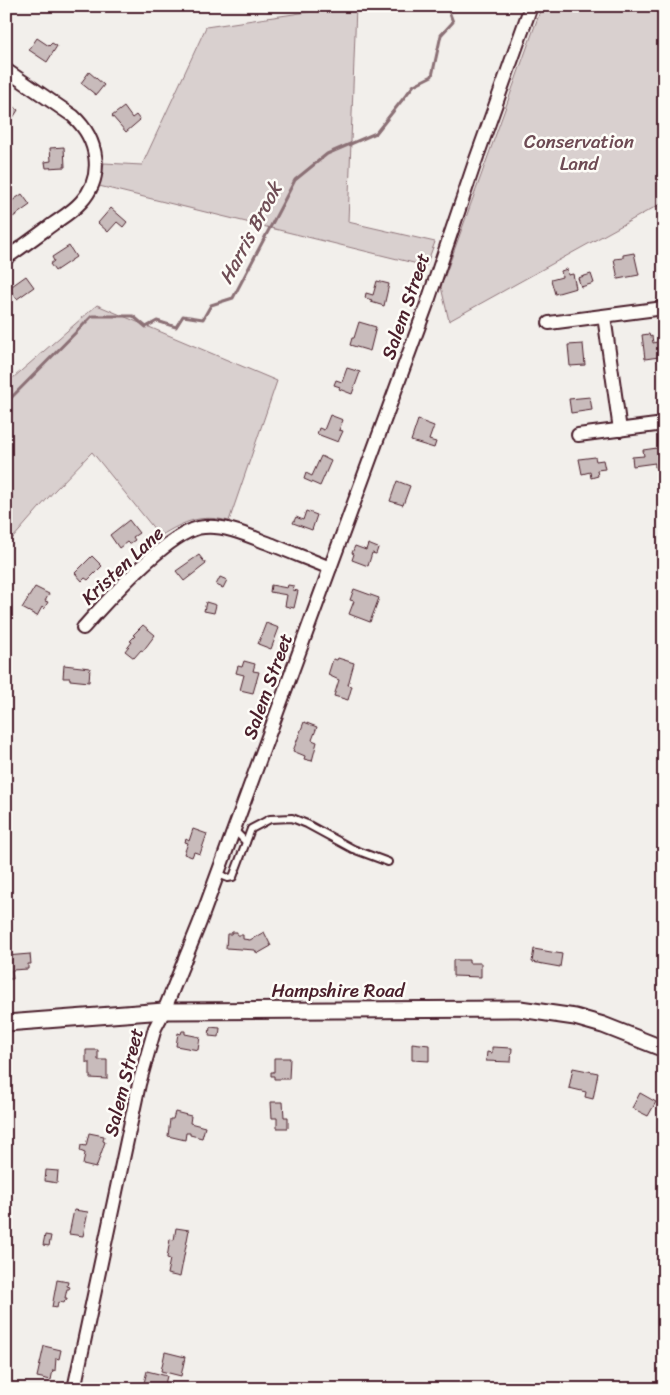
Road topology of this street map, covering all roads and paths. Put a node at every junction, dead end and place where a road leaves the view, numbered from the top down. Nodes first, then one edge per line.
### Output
1 (531, 6) edge
2 (6, 70) edge
3 (6, 258) edge
4 (664, 308) edge
5 (604, 316) junction
6 (549, 323) dead end
7 (664, 424) edge
8 (620, 430) junction
9 (578, 435) dead end
10 (330, 568) junction
11 (82, 628) dead end
12 (234, 830) junction
13 (246, 842) junction
14 (388, 862) dead end
15 (218, 874) junction
16 (164, 1011) junction
17 (6, 1023) edge
18 (664, 1050) edge
19 (74, 1389) edge

1 - 10 street, Salem Street
2 - 3 street
4 - 5 street
5 - 6 street
5 - 8 street
7 - 8 street
8 - 9 street
10 - 11 street, Kristen Lane
10 - 12 street, Salem Street
12 - 13 lane
12 - 15 street, Salem Street
13 - 14 lane
13 - 15 lane
15 - 16 street, Salem Street
16 - 17 street, Hampshire Road
16 - 18 street, Hampshire Road
16 - 19 street, Salem Street

